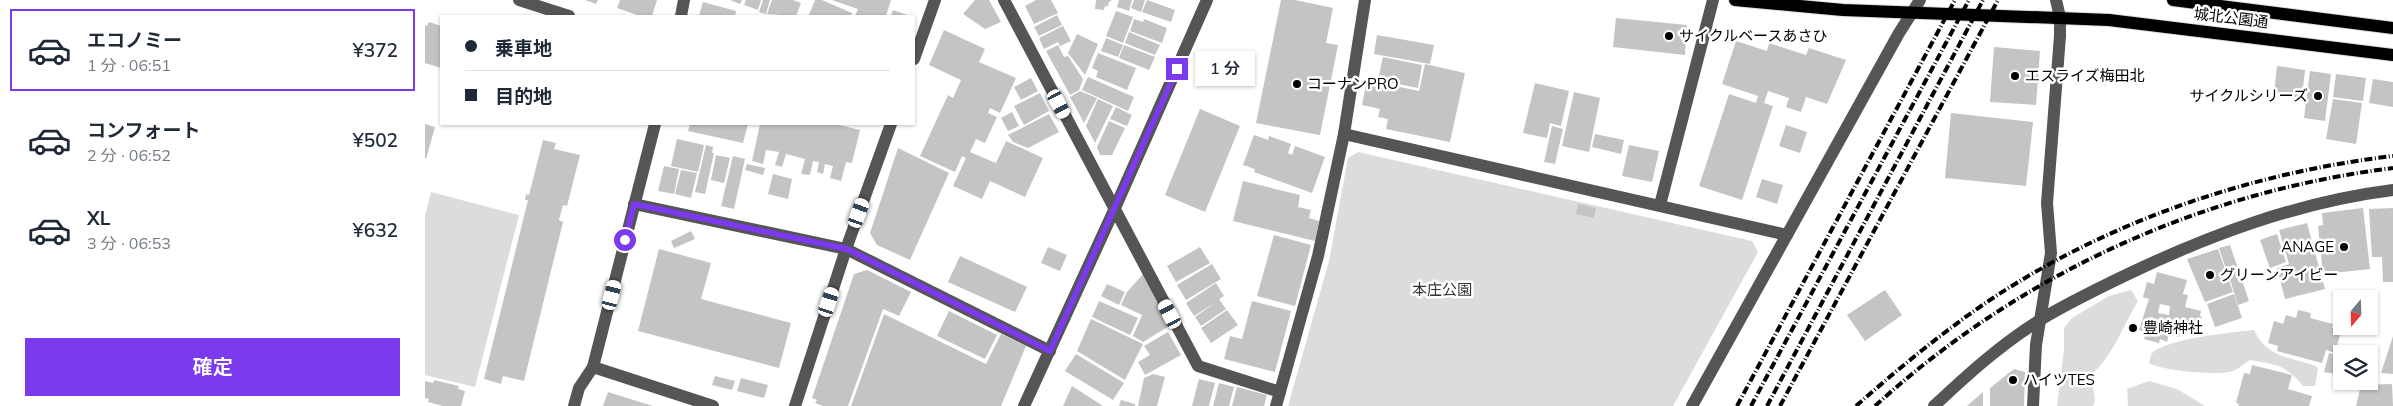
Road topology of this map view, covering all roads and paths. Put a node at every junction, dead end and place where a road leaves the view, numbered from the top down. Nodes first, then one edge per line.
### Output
1 (519, 0) edge
2 (684, 0) edge
3 (935, 0) edge
4 (1004, 0) edge
5 (1207, 0) edge
6 (1365, 0) edge
7 (1713, 0) edge
8 (1735, 0) edge
9 (1920, 0) edge
10 (2056, 0) edge
11 (2173, 0) edge
12 (1911, 14) junction
13 (566, 15) edge
14 (681, 15) edge
15 (2060, 17) junction
16 (2393, 28) edge
17 (2393, 54) edge
18 (915, 56) edge
19 (655, 125) edge
20 (891, 125) edge
21 (1344, 134) junction
22 (2393, 190) edge
23 (634, 204) junction
24 (1660, 205) junction
25 (1115, 208) junction
26 (1787, 235) junction
27 (847, 249) junction
28 (2039, 321) junction
29 (1050, 351) junction
30 (593, 367) junction
31 (1280, 392) junction
32 (574, 406) edge
33 (713, 406) edge
34 (795, 406) edge
35 (1024, 406) edge
36 (1276, 406) edge
37 (1692, 406) edge
38 (1934, 406) edge
39 (2033, 406) edge

1 - 13 street
2 - 14 street
3 - 18 street
4 - 25 street
5 - 25 street
6 - 21 street
7 - 24 street
8 - 12 main road, 城北公園通
9 - 12 street
10 - 15 street
11 - 16 main road, 城北公園通
12 - 15 main road, 城北公園通
12 - 26 street
15 - 17 main road, 城北公園通
15 - 28 street
19 - 23 street
20 - 27 street
21 - 24 street
21 - 31 street
22 - 28 street
23 - 27 street
23 - 30 street
24 - 26 street
25 - 29 street
25 - 31 street
26 - 37 street
27 - 29 street
27 - 34 street
28 - 38 street
28 - 39 street
29 - 35 street
30 - 32 street
30 - 33 street
31 - 36 street

